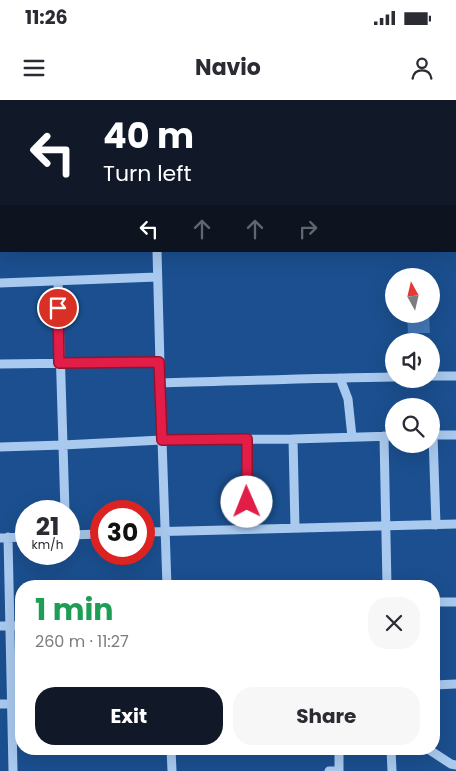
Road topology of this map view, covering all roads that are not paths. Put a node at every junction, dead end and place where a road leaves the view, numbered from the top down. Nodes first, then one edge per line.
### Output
1 (157, 252) edge
2 (157, 277) junction
3 (58, 281) junction
4 (0, 282) edge
5 (159, 362) junction
6 (59, 363) junction
7 (0, 364) edge
8 (440, 376) edge
9 (456, 376) edge
10 (385, 377) edge
11 (340, 378) junction
12 (160, 383) junction
13 (456, 434) edge
14 (440, 435) edge
15 (385, 436) edge
16 (352, 437) junction
17 (247, 439) junction
18 (293, 439) junction
19 (162, 440) junction
20 (63, 445) junction
21 (0, 446) edge
22 (388, 453) edge
23 (433, 453) edge
24 (65, 500) edge
25 (436, 524) junction
26 (456, 524) edge
27 (386, 525) junction
28 (295, 528) junction
29 (248, 529) junction
30 (155, 532) edge
31 (165, 532) junction
32 (4, 538) edge
33 (168, 580) edge
34 (387, 580) edge
35 (440, 602) edge
36 (456, 602) edge
37 (0, 626) edge
38 (11, 626) junction
39 (15, 626) edge
40 (456, 684) edge
41 (440, 685) edge
42 (15, 688) edge
43 (0, 704) edge
44 (15, 704) edge
45 (15, 726) edge
46 (171, 755) edge
47 (339, 755) edge
48 (392, 755) edge
49 (437, 755) edge
50 (456, 765) edge
51 (13, 771) edge
52 (172, 771) edge
53 (329, 771) edge
54 (339, 771) edge
55 (392, 771) edge

1 - 2 street
2 - 3 street
2 - 5 street
3 - 4 street
3 - 6 street
5 - 6 street
5 - 12 street
6 - 7 street
6 - 20 street
8 - 9 street
10 - 11 street
11 - 12 street
11 - 16 street
12 - 19 street
13 - 14 street
15 - 16 street
16 - 18 street
17 - 18 street
17 - 19 street
17 - 29 street
18 - 28 street
19 - 20 street
19 - 31 street
20 - 21 street
20 - 24 street
22 - 27 street
23 - 25 street
25 - 26 street
25 - 27 street
27 - 28 street
27 - 34 street
28 - 29 street
29 - 31 street
30 - 31 street
31 - 33 street
32 - 38 street
35 - 36 street
37 - 38 street
38 - 39 street
38 - 42 street
40 - 41 street
43 - 44 street
45 - 51 street
46 - 52 street
47 - 54 street
48 - 55 street
49 - 50 street
53 - 54 street

